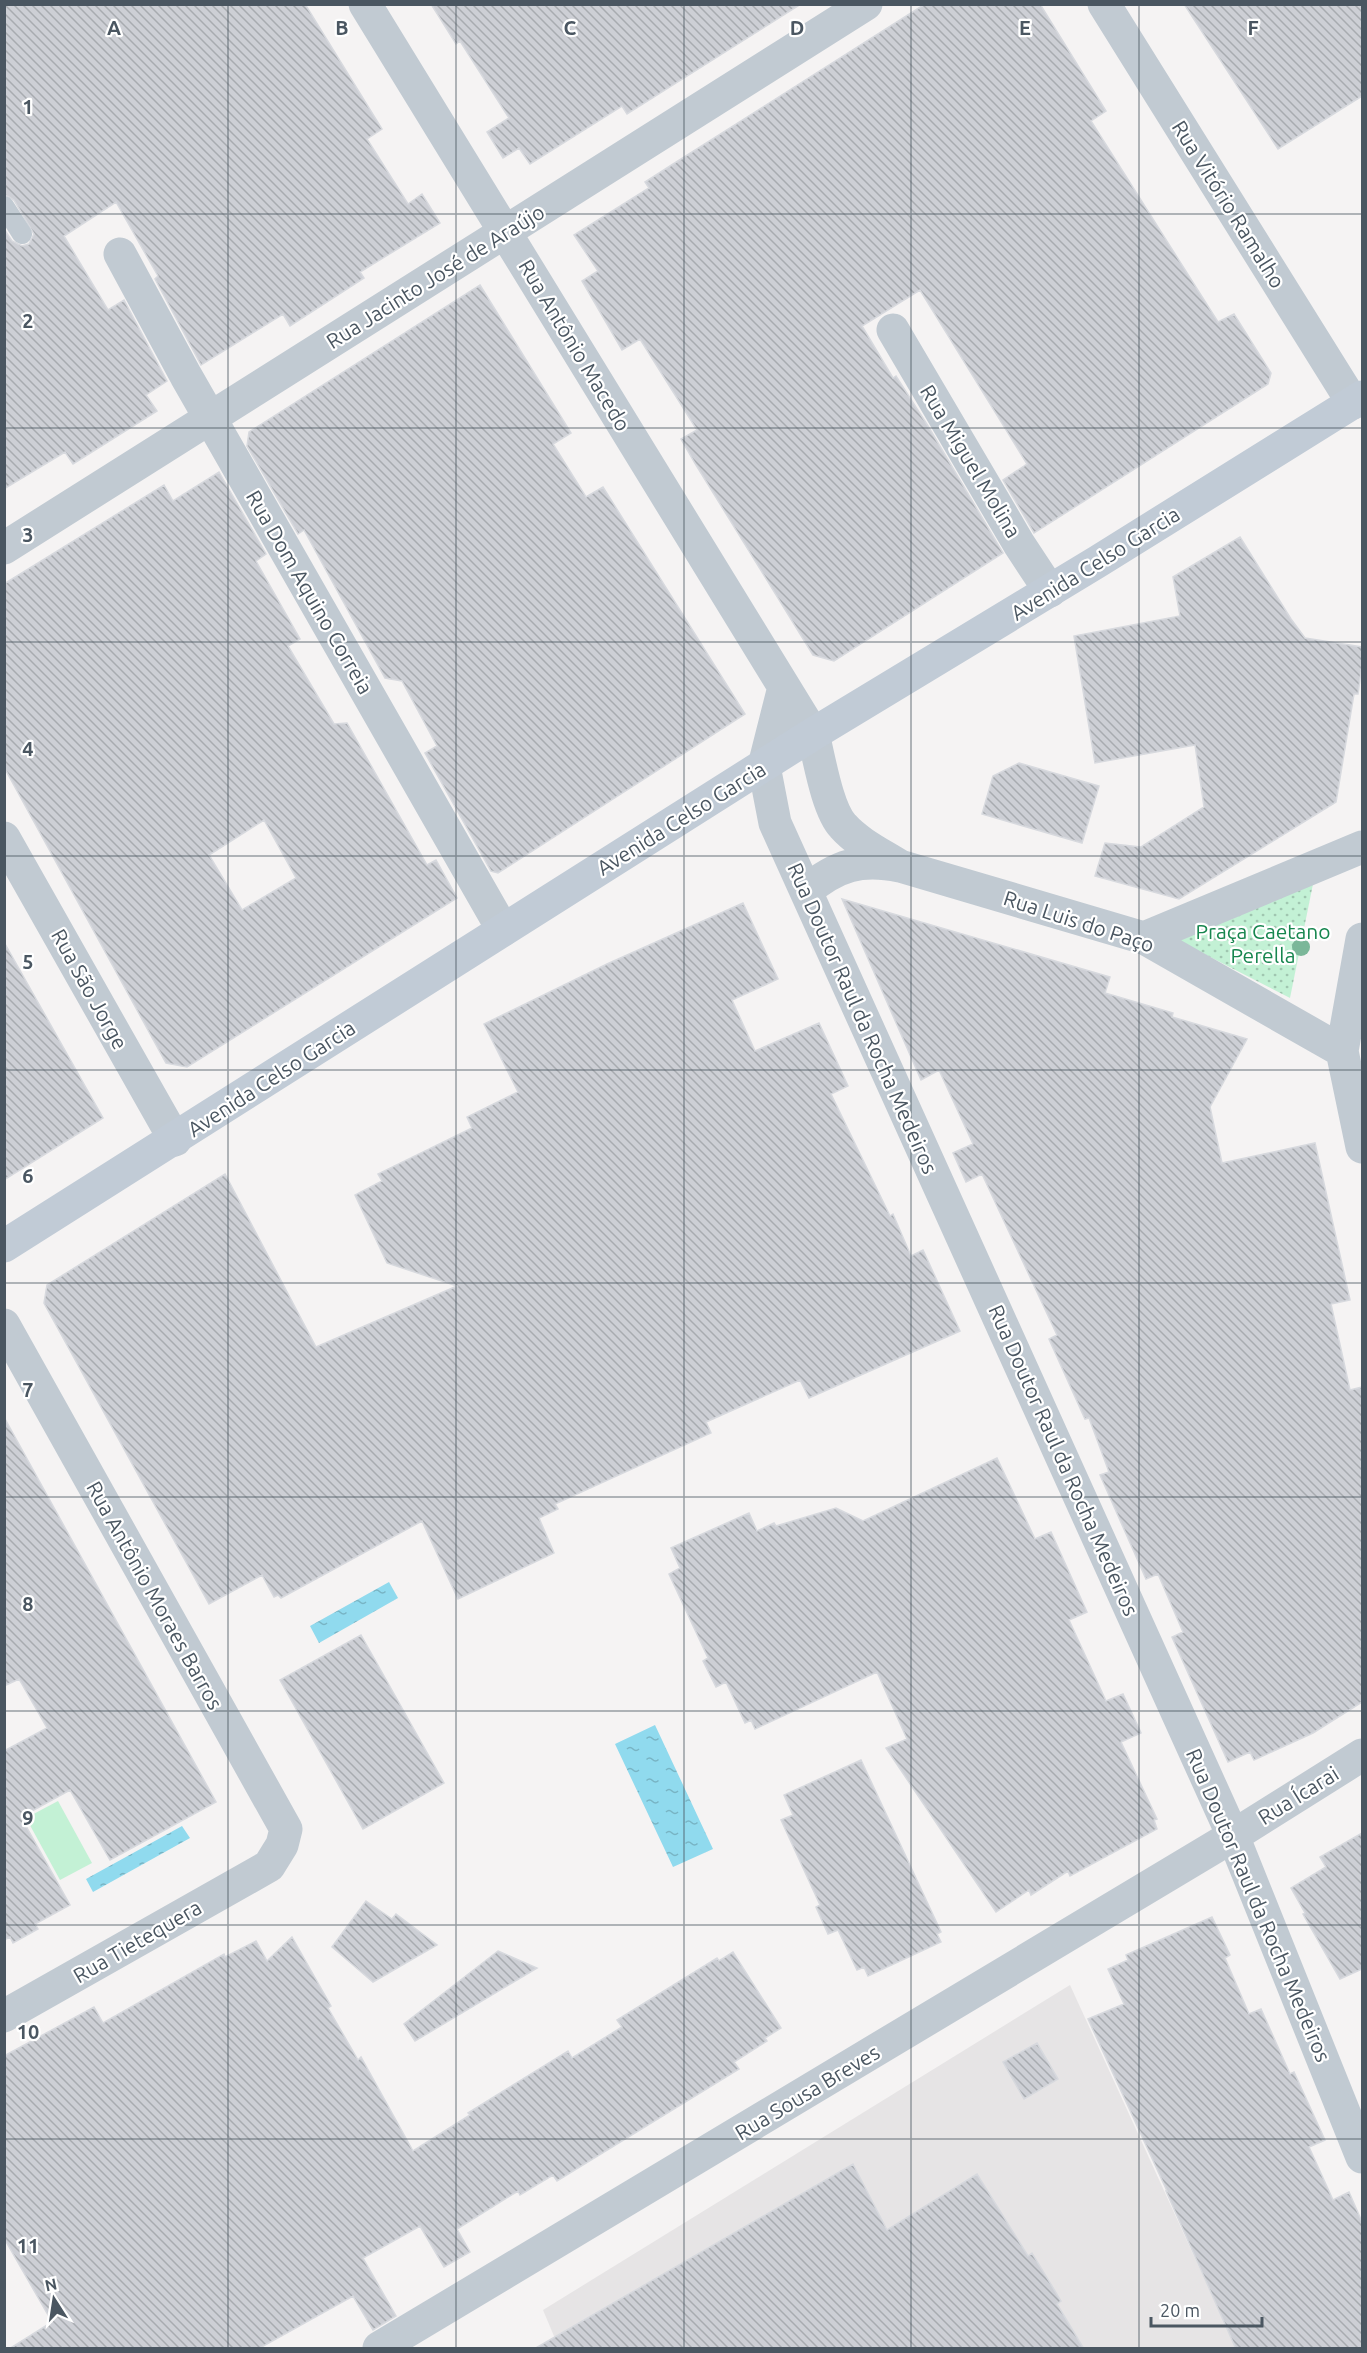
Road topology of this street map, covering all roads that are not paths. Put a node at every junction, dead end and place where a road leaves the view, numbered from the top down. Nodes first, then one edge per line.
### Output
1 (365, 4) edge
2 (866, 4) edge
3 (1104, 4) edge
4 (4, 206) edge
5 (506, 231) junction
6 (22, 234) dead end
7 (120, 254) dead end
8 (893, 330) dead end
9 (1358, 400) edge
10 (211, 417) junction
11 (4, 548) edge
12 (1050, 591) junction
13 (784, 687) junction
14 (813, 734) junction
15 (764, 766) junction
16 (4, 838) edge
17 (1362, 847) edge
18 (900, 866) junction
19 (806, 891) junction
20 (503, 930) junction
21 (1144, 938) junction
22 (1362, 939) edge
23 (1342, 1051) junction
24 (175, 1140) junction
25 (1362, 1147) edge
26 (4, 1246) edge
27 (4, 1325) edge
28 (1362, 1755) edge
29 (1233, 1836) junction
30 (269, 1866) joint
31 (4, 2016) edge
32 (1362, 2157) edge
33 (380, 2349) edge

1 - 5 street, Rua Antônio Macedo
2 - 5 street, Rua Jacinto José de Araújo
3 - 9 street, Rua Vitório Ramalho
4 - 6 lane
5 - 10 street, Rua Jacinto José de Araújo
5 - 13 street, Rua Antônio Macedo
7 - 10 street, Rua Dom Aquino Correia
8 - 12 street, Rua Miguel Molina
9 - 12 main road, Avenida Celso Garcia
10 - 11 street, Rua Jacinto José de Araújo
10 - 20 street, Rua Dom Aquino Correia
12 - 14 main road, Avenida Celso Garcia
13 - 14 street, Rua Antônio Macedo
13 - 15 street
14 - 15 main road, Avenida Celso Garcia
14 - 18 street, Rua Luis do Paço
15 - 19 street, Rua Doutor Raul da Rocha Medeiros
15 - 20 main road, Avenida Celso Garcia
16 - 24 street, Rua São Jorge
17 - 21 street
18 - 19 street, Rua Luis do Paço
18 - 21 street, Rua Luis do Paço
19 - 29 street, Rua Doutor Raul da Rocha Medeiros
20 - 24 main road, Avenida Celso Garcia
21 - 23 street, Rua Luis do Paço
22 - 23 street
23 - 25 street
24 - 26 main road, Avenida Celso Garcia
27 - 30 street, Rua Antônio Moraes Barros
28 - 29 street, Rua Ícarai
29 - 32 street, Rua Doutor Raul da Rocha Medeiros
29 - 33 street, Rua Sousa Breves
30 - 31 street, Rua Tietequera

